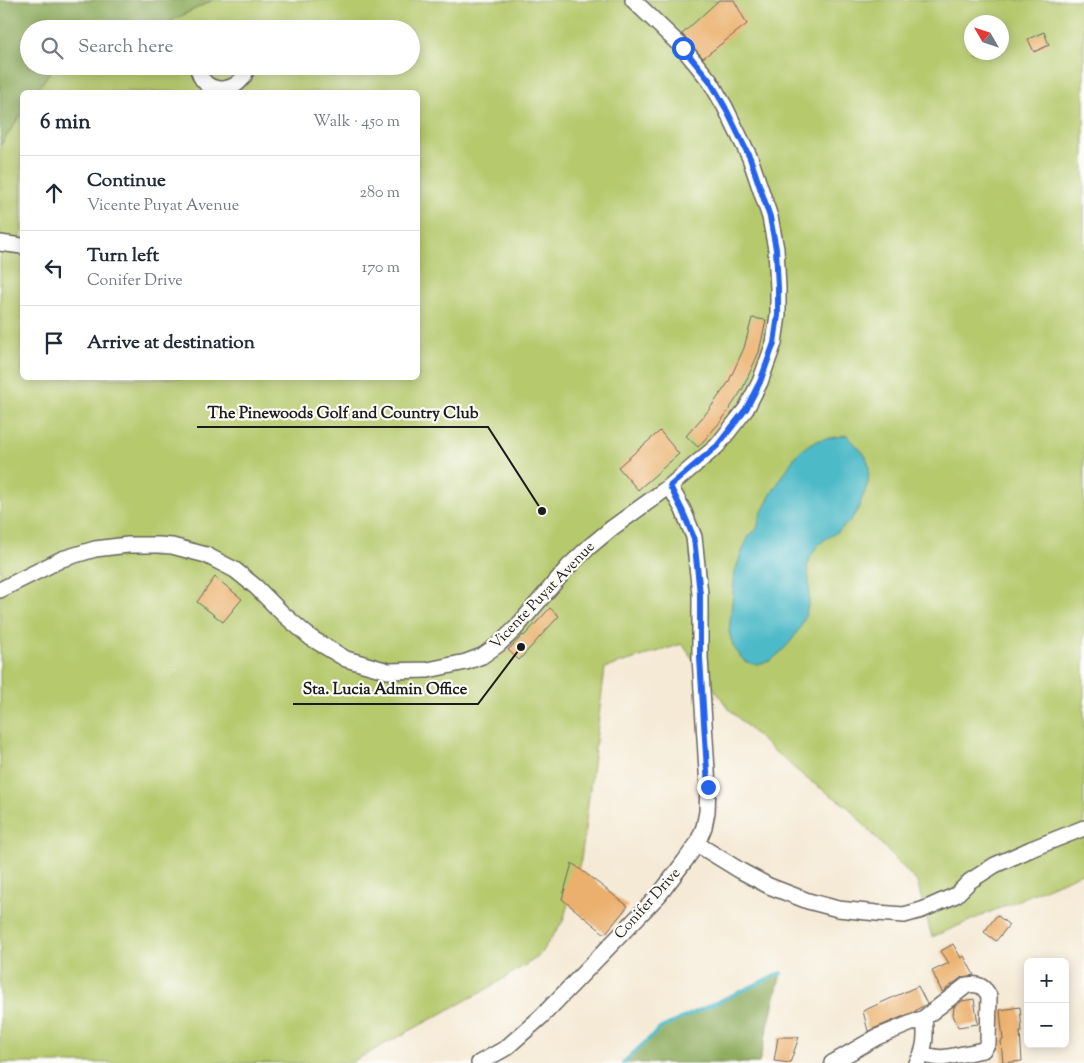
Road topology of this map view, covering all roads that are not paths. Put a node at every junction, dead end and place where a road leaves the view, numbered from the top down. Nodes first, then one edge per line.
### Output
1 (633, 0) edge
2 (200, 75) edge
3 (244, 75) edge
4 (238, 89) edge
5 (221, 90) edge
6 (221, 90) edge
7 (0, 243) edge
8 (20, 246) edge
9 (670, 486) junction
10 (0, 590) edge
11 (1084, 828) edge
12 (697, 844) junction
13 (924, 1018) junction
14 (919, 1059) edge
15 (479, 1063) edge
16 (832, 1063) edge

1 - 9 street, Vicente Puyat Avenue
2 - 5 street
3 - 4 street
4 - 6 street
7 - 8 street
9 - 10 street, Vicente Puyat Avenue
9 - 12 street, Conifer Drive
11 - 12 street
12 - 15 street, Conifer Drive
13 - 14 street
13 - 14 street
13 - 16 street

